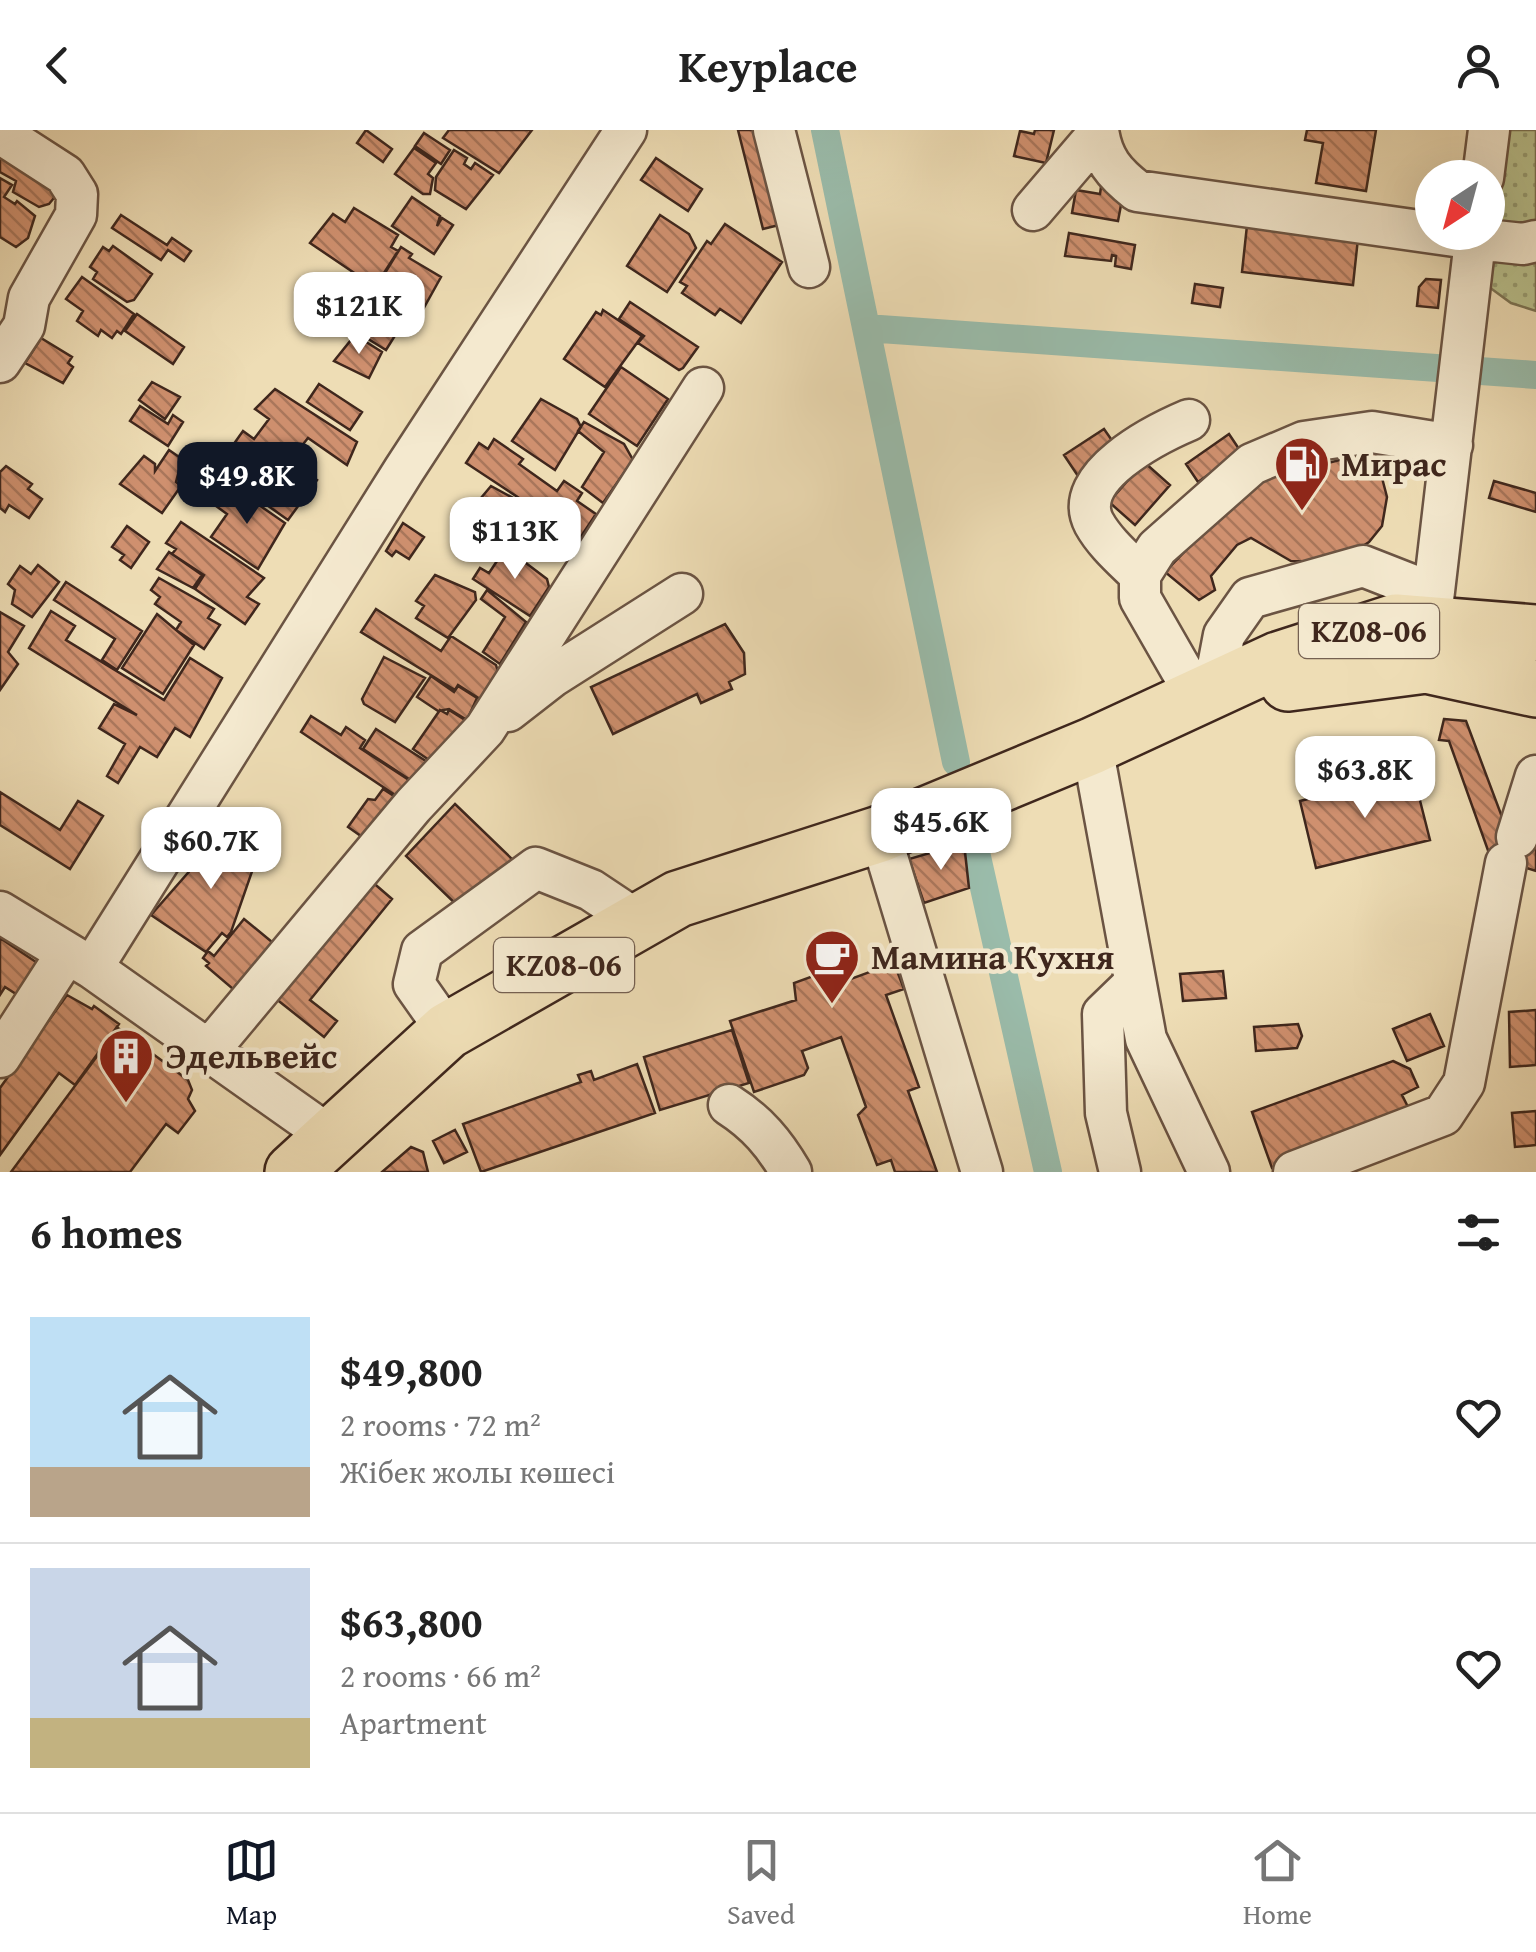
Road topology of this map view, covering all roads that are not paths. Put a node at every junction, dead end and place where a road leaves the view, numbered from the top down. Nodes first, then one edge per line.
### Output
1 (774, 130) edge
2 (1488, 130) edge
3 (1098, 132) edge
4 (0, 133) edge
5 (608, 139) edge
6 (1485, 160) edge
7 (1033, 210) dead end
8 (1415, 228) edge
9 (1505, 241) edge
10 (1536, 241) edge
11 (1474, 250) edge
12 (810, 267) dead end
13 (0, 362) edge
14 (702, 388) dead end
15 (1189, 420) dead end
16 (1453, 437) junction
17 (1140, 576) junction
18 (682, 594) dead end
19 (1430, 627) junction
20 (1536, 632) edge
21 (1536, 689) edge
22 (1205, 696) junction
23 (485, 729) junction
24 (1092, 746) junction
25 (1536, 776) edge
26 (880, 834) junction
27 (0, 912) edge
28 (639, 922) junction
29 (79, 960) junction
30 (1135, 984) junction
31 (447, 1031) junction
32 (210, 1049) junction
33 (0, 1058) edge
34 (729, 1105) dead end
35 (312, 1154) edge
36 (791, 1172) edge
37 (982, 1172) edge
38 (1120, 1172) edge
39 (1210, 1172) edge
40 (1294, 1172) edge

1 - 12 street
2 - 6 street
3 - 7 street
3 - 8 street
4 - 13 street
5 - 29 street
9 - 10 street
11 - 16 street
14 - 23 street
15 - 17 street
16 - 17 street
16 - 19 street
17 - 22 street
18 - 23 street
19 - 20 highway, KZ08-06
19 - 21 highway, KZ08-06
19 - 22 highway, KZ08-06
19 - 22 street
22 - 24 highway, KZ08-06
23 - 32 street
24 - 26 highway, KZ08-06
24 - 30 street
25 - 40 street
26 - 28 highway, KZ08-06
26 - 37 street
27 - 29 street
28 - 31 highway, KZ08-06
28 - 31 street
29 - 32 street
29 - 33 street
30 - 38 street
30 - 39 street
31 - 35 highway, KZ08-06
32 - 35 street
34 - 36 street

